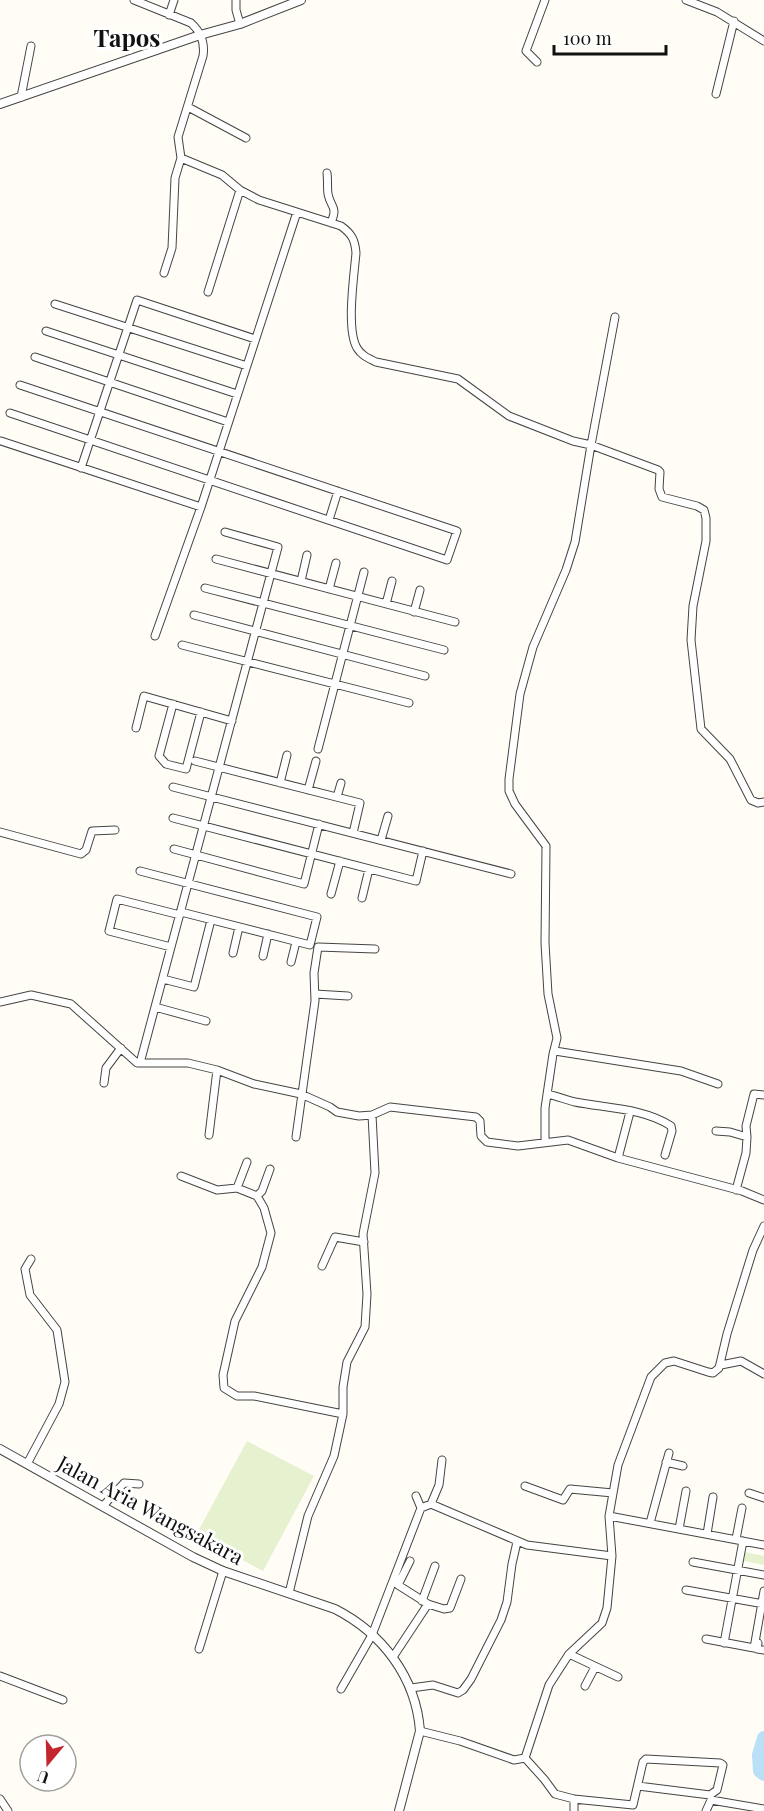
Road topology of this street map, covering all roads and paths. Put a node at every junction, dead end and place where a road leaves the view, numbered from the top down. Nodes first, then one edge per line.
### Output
1 (134, 0) edge
2 (174, 0) edge
3 (236, 0) edge
4 (302, 0) edge
5 (544, 0) edge
6 (686, 0) edge
7 (169, 15) junction
8 (734, 21) junction
9 (240, 24) junction
10 (200, 35) junction
11 (764, 41) edge
12 (31, 46) dead end
13 (537, 62) dead end
14 (716, 94) dead end
15 (21, 97) junction
16 (0, 104) edge
17 (188, 107) junction
18 (246, 138) dead end
19 (181, 158) junction
20 (327, 173) dead end
21 (240, 190) junction
22 (297, 212) junction
23 (331, 223) junction
24 (164, 273) dead end
25 (208, 292) dead end
26 (55, 304) dead end
27 (615, 317) dead end
28 (128, 327) junction
29 (46, 331) dead end
30 (255, 339) junction
31 (118, 355) junction
32 (36, 357) dead end
33 (247, 366) junction
34 (110, 381) junction
35 (20, 385) dead end
36 (237, 394) junction
37 (100, 411) junction
38 (10, 413) dead end
39 (228, 422) junction
40 (90, 440) junction
41 (1, 441) edge
42 (591, 445) junction
43 (219, 452) junction
44 (81, 468) junction
45 (210, 480) junction
46 (338, 491) junction
47 (201, 507) junction
48 (329, 520) junction
49 (225, 532) dead end
50 (307, 555) dead end
51 (216, 559) dead end
52 (336, 563) dead end
53 (364, 572) dead end
54 (271, 573) junction
55 (301, 581) junction
56 (392, 581) dead end
57 (205, 588) dead end
58 (329, 589) junction
59 (420, 590) dead end
60 (358, 597) junction
61 (263, 603) junction
62 (386, 604) junction
63 (414, 612) junction
64 (194, 615) dead end
65 (455, 622) dead end
66 (350, 625) junction
67 (256, 631) junction
68 (155, 636) dead end
69 (182, 645) dead end
70 (444, 650) dead end
71 (343, 654) junction
72 (248, 662) junction
73 (425, 676) dead end
74 (335, 684) junction
75 (409, 703) dead end
76 (172, 704) junction
77 (201, 712) junction
78 (232, 721) junction
79 (136, 728) dead end
80 (318, 749) dead end
81 (287, 755) dead end
82 (195, 761) dead end
83 (316, 761) dead end
84 (219, 767) junction
85 (280, 783) junction
86 (341, 783) dead end
87 (173, 787) dead end
88 (308, 790) junction
89 (212, 796) junction
90 (337, 798) junction
91 (764, 802) edge
92 (388, 816) dead end
93 (173, 818) dead end
94 (319, 824) junction
95 (204, 826) junction
96 (115, 830) dead end
97 (0, 832) edge
98 (353, 833) junction
99 (381, 840) junction
100 (174, 849) dead end
101 (423, 851) junction
102 (311, 854) junction
103 (196, 855) junction
104 (340, 861) junction
105 (369, 869) junction
106 (140, 871) dead end
107 (511, 874) dead end
108 (188, 883) junction
109 (331, 894) dead end
110 (362, 898) dead end
111 (180, 914) junction
112 (211, 920) junction
113 (239, 927) junction
114 (268, 934) junction
115 (296, 942) junction
116 (171, 947) junction
117 (375, 949) dead end
118 (233, 953) dead end
119 (263, 956) dead end
120 (291, 962) dead end
121 (163, 979) junction
122 (315, 994) junction
123 (348, 996) dead end
124 (0, 1002) edge
125 (155, 1007) junction
126 (206, 1021) dead end
127 (121, 1048) junction
128 (555, 1051) junction
129 (140, 1063) junction
130 (217, 1070) junction
131 (104, 1083) dead end
132 (718, 1084) dead end
133 (301, 1094) junction
134 (548, 1094) junction
135 (764, 1095) edge
136 (630, 1112) junction
137 (372, 1115) junction
138 (716, 1131) dead end
139 (209, 1135) dead end
140 (296, 1137) dead end
141 (747, 1137) junction
142 (544, 1142) junction
143 (665, 1155) dead end
144 (618, 1158) junction
145 (247, 1162) dead end
146 (270, 1170) dead end
147 (181, 1176) dead end
148 (237, 1188) junction
149 (736, 1190) junction
150 (257, 1196) junction
151 (764, 1200) edge
152 (764, 1226) edge
153 (364, 1242) junction
154 (31, 1258) dead end
155 (322, 1266) dead end
156 (721, 1365) junction
157 (764, 1374) edge
158 (343, 1414) junction
159 (0, 1449) edge
160 (669, 1453) dead end
161 (442, 1460) dead end
162 (666, 1462) junction
163 (27, 1464) junction
164 (683, 1466) dead end
165 (139, 1484) dead end
166 (525, 1486) dead end
167 (686, 1491) dead end
168 (613, 1493) junction
169 (749, 1493) dead end
170 (416, 1496) dead end
171 (714, 1497) dead end
172 (764, 1497) edge
173 (431, 1504) junction
174 (104, 1506) junction
175 (421, 1508) junction
176 (742, 1508) dead end
177 (609, 1516) junction
178 (650, 1523) junction
179 (679, 1529) junction
180 (707, 1534) junction
181 (740, 1540) junction
182 (517, 1542) junction
183 (764, 1545) edge
184 (612, 1556) junction
185 (410, 1561) dead end
186 (693, 1562) dead end
187 (435, 1566) dead end
188 (738, 1570) junction
189 (223, 1571) junction
190 (764, 1575) edge
191 (461, 1579) dead end
192 (686, 1590) dead end
193 (764, 1592) edge
194 (289, 1593) junction
195 (733, 1598) junction
196 (425, 1603) junction
197 (763, 1606) edge
198 (372, 1635) junction
199 (706, 1639) dead end
200 (724, 1642) junction
201 (199, 1649) dead end
202 (764, 1650) edge
203 (569, 1654) junction
204 (393, 1657) junction
205 (595, 1667) junction
206 (0, 1676) edge
207 (618, 1677) dead end
208 (585, 1686) dead end
209 (411, 1688) junction
210 (340, 1689) dead end
211 (63, 1700) dead end
212 (420, 1731) junction
213 (525, 1758) junction
214 (638, 1786) junction
215 (711, 1797) junction
216 (0, 1799) edge
217 (574, 1799) junction
218 (605, 1802) junction
219 (632, 1808) edge
220 (764, 1809) edge
221 (8, 1811) edge
222 (399, 1811) edge
223 (574, 1811) edge
224 (604, 1811) edge
225 (706, 1811) edge

1 - 7 street
2 - 7 street
3 - 9 street
4 - 9 street
5 - 13 street
6 - 8 street
7 - 10 street
8 - 11 street
8 - 14 street
9 - 10 street
10 - 15 street
10 - 17 street
12 - 15 street
15 - 16 street
17 - 18 street
17 - 19 street
19 - 21 street
19 - 24 street
20 - 23 street
21 - 22 street
21 - 25 street
22 - 23 street
22 - 30 street
23 - 42 street
26 - 28 street
27 - 42 street
28 - 30 street
28 - 31 street
28 - 33 street
29 - 31 street
30 - 33 street
31 - 34 street
31 - 36 street
32 - 34 street
33 - 36 street
34 - 37 street
34 - 39 street
35 - 37 street
36 - 39 street
37 - 40 street
37 - 43 street
38 - 40 street
39 - 43 street
40 - 44 street
40 - 45 street
41 - 44 street
42 - 91 street
42 - 128 street
43 - 45 street
43 - 46 street
44 - 47 street
45 - 47 street
45 - 48 street
46 - 48 street
46 - 48 street
47 - 68 street
49 - 54 street
50 - 55 street
51 - 54 street
52 - 58 street
53 - 60 street
54 - 55 street
54 - 61 street
55 - 58 street
56 - 62 street
57 - 61 street
58 - 60 street
59 - 63 street
60 - 62 street
60 - 66 street
61 - 66 street
61 - 67 street
62 - 63 street
63 - 65 street
64 - 67 street
66 - 70 street
66 - 71 street
67 - 71 street
67 - 72 street
69 - 72 street
71 - 73 street
71 - 74 street
72 - 74 street
72 - 78 street
74 - 75 street
74 - 80 street
76 - 77 street
76 - 77 street
76 - 79 street
77 - 78 street
78 - 84 street
81 - 85 street
82 - 84 street
83 - 88 street
84 - 85 street
84 - 89 street
85 - 88 street
86 - 90 street
87 - 89 street
88 - 90 street
89 - 94 street
89 - 95 street
90 - 98 street
92 - 99 street
93 - 95 street
94 - 98 street
94 - 102 street
95 - 102 street
95 - 103 street
96 - 97 street
98 - 99 street
99 - 101 street
100 - 103 street
101 - 105 street
101 - 107 street
102 - 103 street
102 - 104 street
103 - 108 street
104 - 105 street
104 - 109 street
105 - 110 street
106 - 108 street
108 - 111 street
108 - 115 street
111 - 112 street
111 - 116 street
111 - 116 street
112 - 113 street
112 - 121 street
113 - 114 street
113 - 118 street
114 - 115 street
114 - 119 street
115 - 120 street
116 - 121 street
117 - 122 street
121 - 125 street
122 - 123 street
122 - 133 street
124 - 127 street
125 - 126 street
125 - 129 street
127 - 129 street
127 - 131 street
128 - 132 street
128 - 134 street
129 - 130 street
130 - 133 street
130 - 139 street
133 - 137 street
133 - 140 street
134 - 136 street
134 - 142 street
135 - 141 street
136 - 143 street
136 - 144 street
137 - 142 street
137 - 153 street
138 - 141 street
141 - 149 street
142 - 144 street
144 - 149 street
145 - 148 street
146 - 150 street
147 - 148 street
148 - 150 street
149 - 151 street
150 - 158 street
152 - 156 street
153 - 155 street
153 - 158 street
154 - 163 street
156 - 157 street
156 - 168 street
158 - 194 street
159 - 163 street, Jalan Aria Wangsakara
160 - 162 street
161 - 173 street
162 - 164 street
162 - 178 street
163 - 174 street, Jalan Aria Wangsakara
165 - 174 street
166 - 168 street
167 - 179 street
168 - 177 street
169 - 172 street
170 - 175 street
171 - 180 street
173 - 175 street
173 - 182 street
174 - 189 street, Jalan Aria Wangsakara
175 - 198 street
176 - 181 street
177 - 178 street
177 - 184 street
178 - 179 street
179 - 180 street
180 - 181 street
181 - 183 street
181 - 188 street
182 - 184 street
182 - 209 street
184 - 203 street
185 - 196 street
186 - 188 street
187 - 196 street
188 - 190 street
188 - 195 street
189 - 194 street, Jalan Aria Wangsakara
189 - 201 street
191 - 196 street
192 - 195 street
193 - 197 street
194 - 198 street, Jalan Aria Wangsakara
195 - 197 street
195 - 200 street
196 - 204 street
197 - 200 street
197 - 202 street
198 - 204 street, Jalan Aria Wangsakara
198 - 210 street
199 - 200 street
203 - 205 street
203 - 213 street
204 - 209 street, Jalan Aria Wangsakara
205 - 207 street
205 - 208 street
206 - 211 street
209 - 212 street, Jalan Aria Wangsakara
212 - 213 street
212 - 222 street, Jalan Aria Wangsakara
213 - 217 street
214 - 215 street
214 - 215 street
214 - 219 street
215 - 220 street
215 - 225 street
216 - 221 street
217 - 218 street
217 - 223 street
218 - 219 street
218 - 224 street

